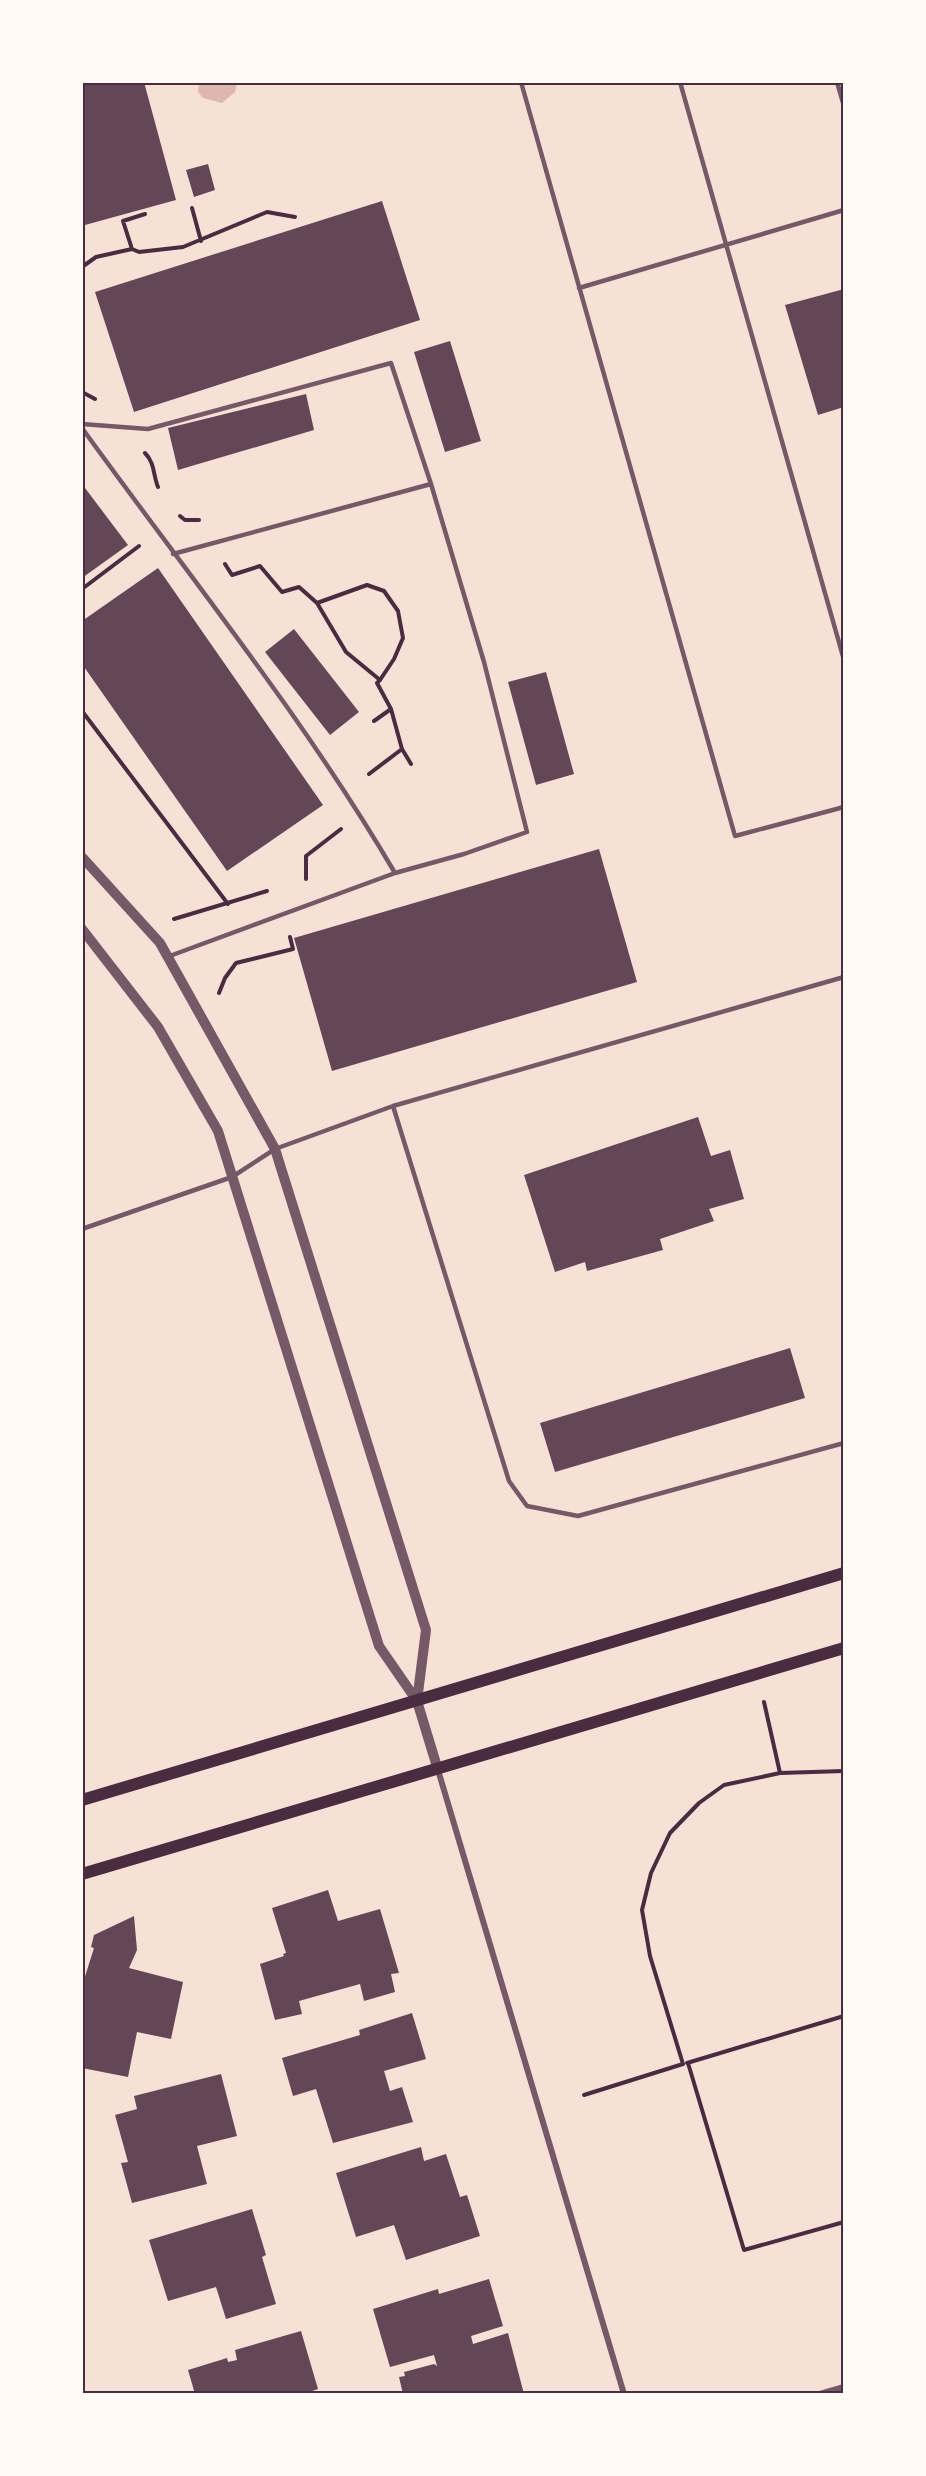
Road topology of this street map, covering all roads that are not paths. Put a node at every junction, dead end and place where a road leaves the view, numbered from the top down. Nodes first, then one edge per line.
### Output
1 (521, 82) edge
2 (680, 82) edge
3 (837, 82) edge
4 (843, 106) edge
5 (843, 210) edge
6 (727, 245) junction
7 (579, 288) junction
8 (82, 426) edge
9 (431, 484) junction
10 (173, 554) junction
11 (843, 660) edge
12 (843, 807) edge
13 (82, 857) edge
14 (395, 873) junction
15 (82, 929) edge
16 (167, 957) junction
17 (843, 977) edge
18 (393, 1106) junction
19 (275, 1149) junction
20 (232, 1177) junction
21 (82, 1229) edge
22 (843, 1443) edge
23 (843, 1573) edge
24 (843, 1648) edge
25 (417, 1701) junction
26 (438, 1770) junction
27 (82, 1800) edge
28 (82, 1874) edge
29 (843, 2386) edge
30 (624, 2394) edge
31 (820, 2394) edge

1 - 7 lane
2 - 6 lane
3 - 4 lane
5 - 6 lane
6 - 7 lane
6 - 11 lane
7 - 12 lane
8 - 9 lane
8 - 10 lane
9 - 10 lane
9 - 14 lane
10 - 14 lane
13 - 16 street
14 - 16 lane
15 - 20 street
16 - 19 street
17 - 18 lane
18 - 19 lane
18 - 22 lane
19 - 20 lane
19 - 25 street
20 - 21 lane
20 - 25 street
23 - 25 main road
24 - 26 main road
25 - 26 street
25 - 27 main road
26 - 28 main road
26 - 30 street
29 - 31 street

